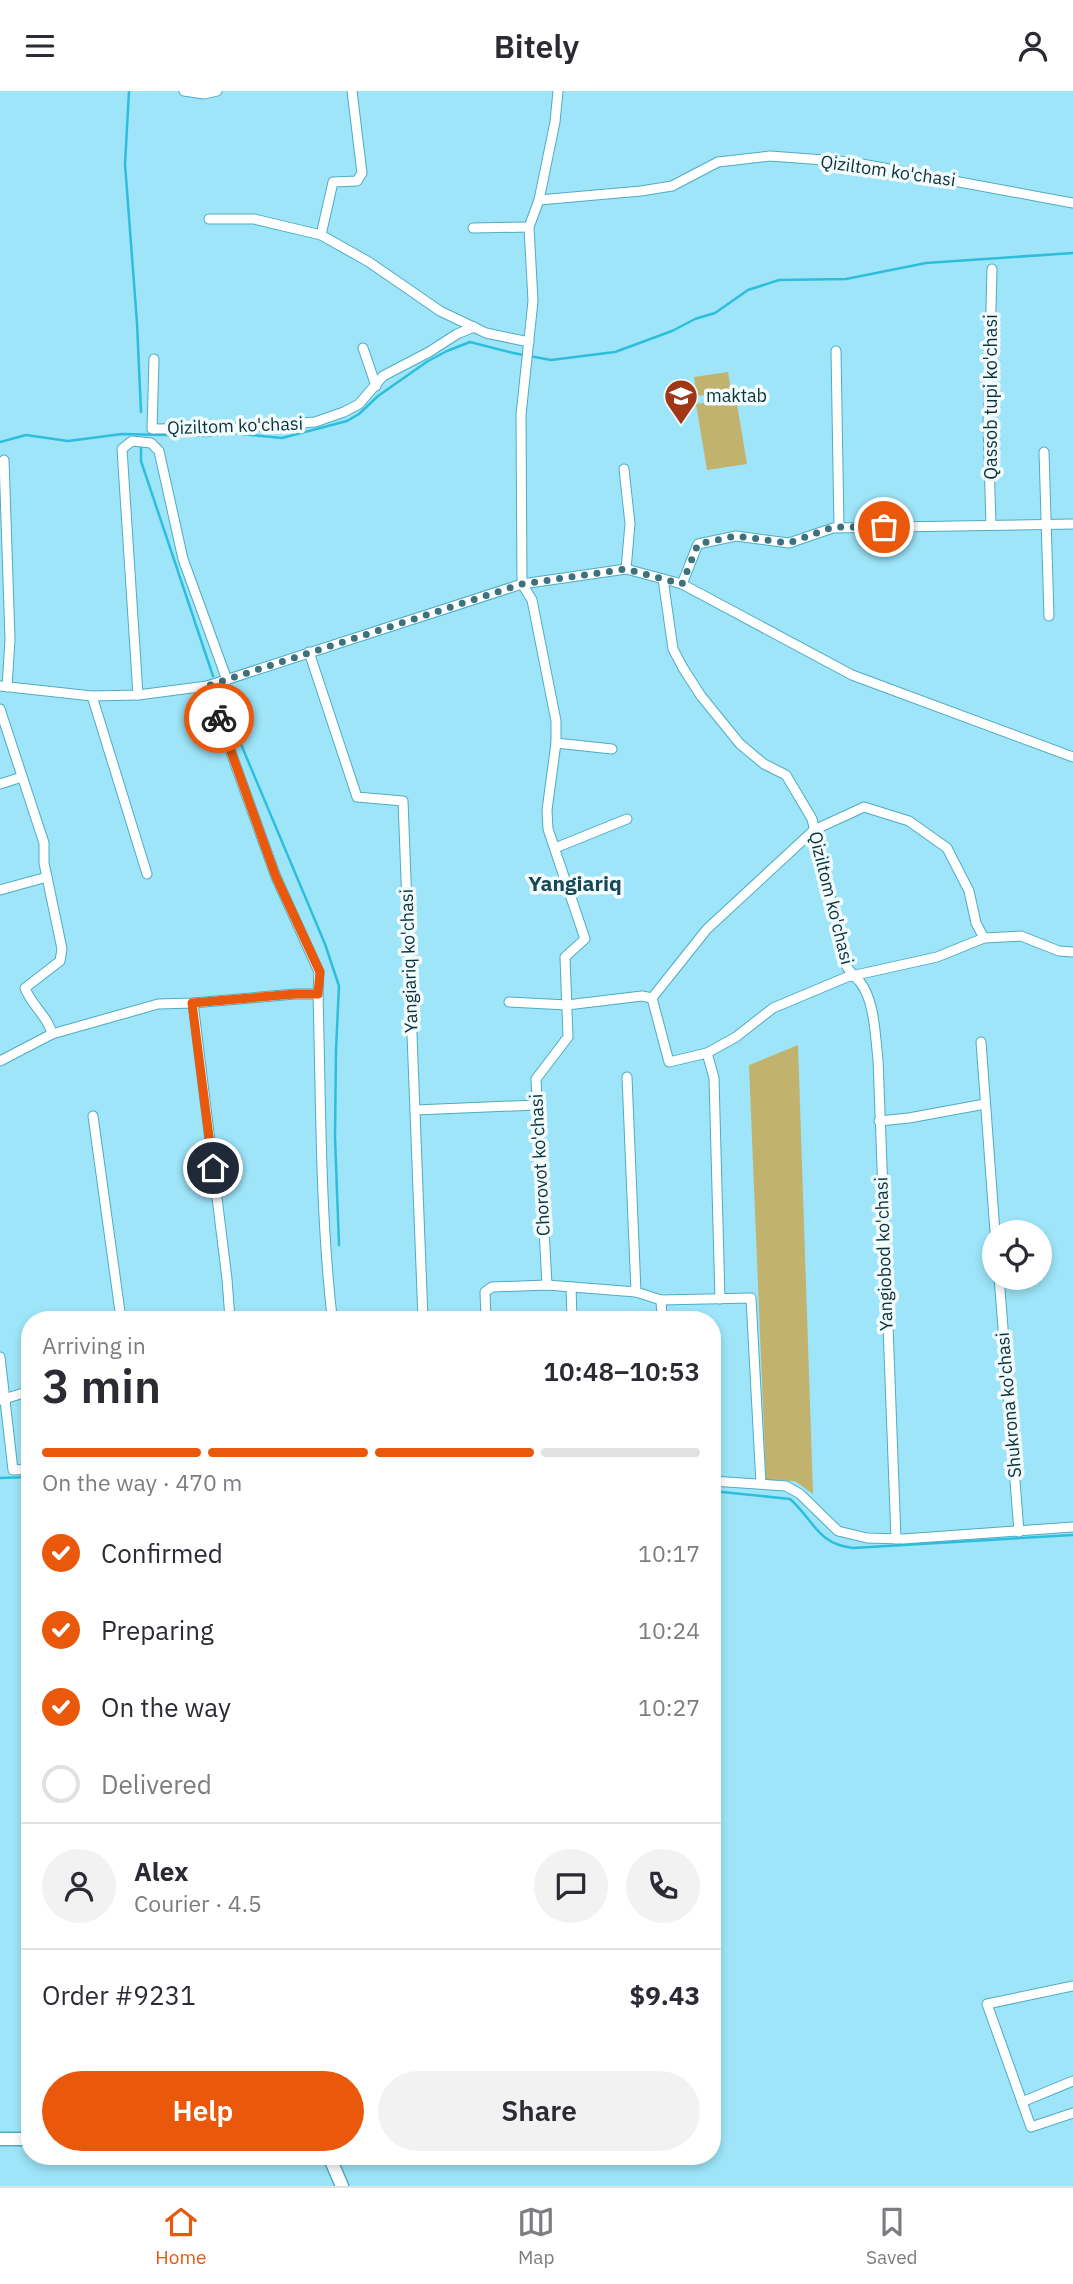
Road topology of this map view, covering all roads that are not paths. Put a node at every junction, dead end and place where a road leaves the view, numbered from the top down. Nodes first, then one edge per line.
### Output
1 (184, 91) edge
2 (216, 91) edge
3 (352, 91) edge
4 (558, 91) edge
5 (539, 200) junction
6 (1073, 203) edge
7 (209, 219) dead end
8 (529, 227) junction
9 (473, 228) dead end
10 (321, 235) junction
11 (992, 269) dead end
12 (474, 327) junction
13 (529, 342) junction
14 (363, 348) dead end
15 (836, 351) dead end
16 (154, 359) dead end
17 (376, 386) junction
18 (1044, 451) dead end
19 (4, 460) dead end
20 (624, 469) dead end
21 (1047, 524) junction
22 (1073, 524) edge
23 (991, 525) junction
24 (839, 527) junction
25 (626, 569) junction
26 (663, 579) junction
27 (522, 584) junction
28 (682, 584) junction
29 (1049, 616) dead end
30 (309, 652) junction
31 (227, 680) junction
32 (207, 686) junction
33 (4, 687) edge
34 (138, 695) junction
35 (92, 696) junction
36 (0, 709) edge
37 (556, 743) junction
38 (612, 749) dead end
39 (1073, 757) edge
40 (22, 777) junction
41 (0, 783) edge
42 (626, 819) dead end
43 (814, 830) junction
44 (555, 848) junction
45 (147, 874) dead end
46 (47, 877) junction
47 (0, 890) edge
48 (984, 938) junction
49 (1073, 952) edge
50 (852, 976) junction
51 (318, 994) junction
52 (652, 998) junction
53 (509, 1002) dead end
54 (192, 1003) junction
55 (567, 1005) junction
56 (52, 1034) junction
57 (981, 1042) dead end
58 (707, 1053) junction
59 (0, 1062) edge
60 (627, 1077) dead end
61 (985, 1104) junction
62 (537, 1105) junction
63 (415, 1111) junction
64 (93, 1116) dead end
65 (878, 1121) junction
66 (994, 1220) edge
67 (547, 1285) junction
68 (571, 1287) junction
69 (1000, 1290) edge
70 (636, 1292) junction
71 (720, 1299) junction
72 (661, 1300) junction
73 (120, 1311) edge
74 (229, 1311) edge
75 (331, 1311) edge
76 (423, 1311) edge
77 (486, 1311) edge
78 (572, 1311) edge
79 (662, 1311) edge
80 (0, 1357) edge
81 (21, 1394) edge
82 (2, 1400) edge
83 (21, 1469) edge
84 (721, 1482) edge
85 (761, 1484) junction
86 (1073, 1527) edge
87 (1019, 1532) junction
88 (896, 1539) junction
89 (1073, 1986) edge
90 (1073, 2081) edge
91 (1022, 2102) junction
92 (1073, 2113) edge
93 (0, 2139) edge
94 (21, 2139) edge
95 (332, 2165) edge
96 (342, 2186) edge

1 - 2 street
3 - 10 street
4 - 5 street
5 - 6 street, Qiziltom ko'chasi
5 - 8 street
7 - 10 street
8 - 9 street
8 - 13 street
10 - 12 street
11 - 23 street, Qassob tupi ko'chasi
12 - 13 street
12 - 17 street, Qiziltom ko'chasi
13 - 27 street
14 - 17 street
15 - 24 street
16 - 17 street, Qiziltom ko'chasi
18 - 21 street
19 - 33 street
20 - 25 street
21 - 22 street
21 - 23 street
21 - 29 street
23 - 24 street
24 - 28 street
25 - 26 street
25 - 27 street
26 - 28 street
26 - 43 street, Qiziltom ko'chasi
27 - 30 street
27 - 37 street
28 - 39 street
30 - 31 street
30 - 63 street, Yangiariq ko'chasi
31 - 32 street
31 - 34 street
32 - 34 street
32 - 51 street
33 - 35 street
34 - 35 street
35 - 45 street
36 - 40 street
37 - 38 street
37 - 44 street
40 - 41 street
40 - 46 street
42 - 44 street
43 - 48 street
43 - 50 street, Qiziltom ko'chasi
43 - 52 street
44 - 55 street, Chorovot ko'chasi
46 - 47 street
46 - 56 street
48 - 49 street
48 - 50 street
50 - 58 street
50 - 65 street, Yangiobod ko'chasi
51 - 54 street
51 - 75 street
52 - 55 street
52 - 58 street
53 - 55 street
54 - 56 street
54 - 74 street
55 - 62 street, Chorovot ko'chasi
56 - 59 street
57 - 61 street
58 - 71 street
60 - 70 street
61 - 65 street
61 - 66 street
62 - 63 street
62 - 67 street, Chorovot ko'chasi
63 - 76 street, Yangiariq ko'chasi
64 - 73 street
65 - 88 street, Yangiobod ko'chasi
67 - 68 street
67 - 77 street
68 - 70 street
68 - 78 street
69 - 87 street, Shukrona ko'chasi
70 - 72 street
71 - 72 street
71 - 85 street
72 - 79 street
80 - 82 street
81 - 82 street
82 - 83 street
84 - 85 street
85 - 88 street
86 - 87 street
87 - 88 street
89 - 91 street
90 - 91 street
91 - 92 street
93 - 94 street
95 - 96 street

